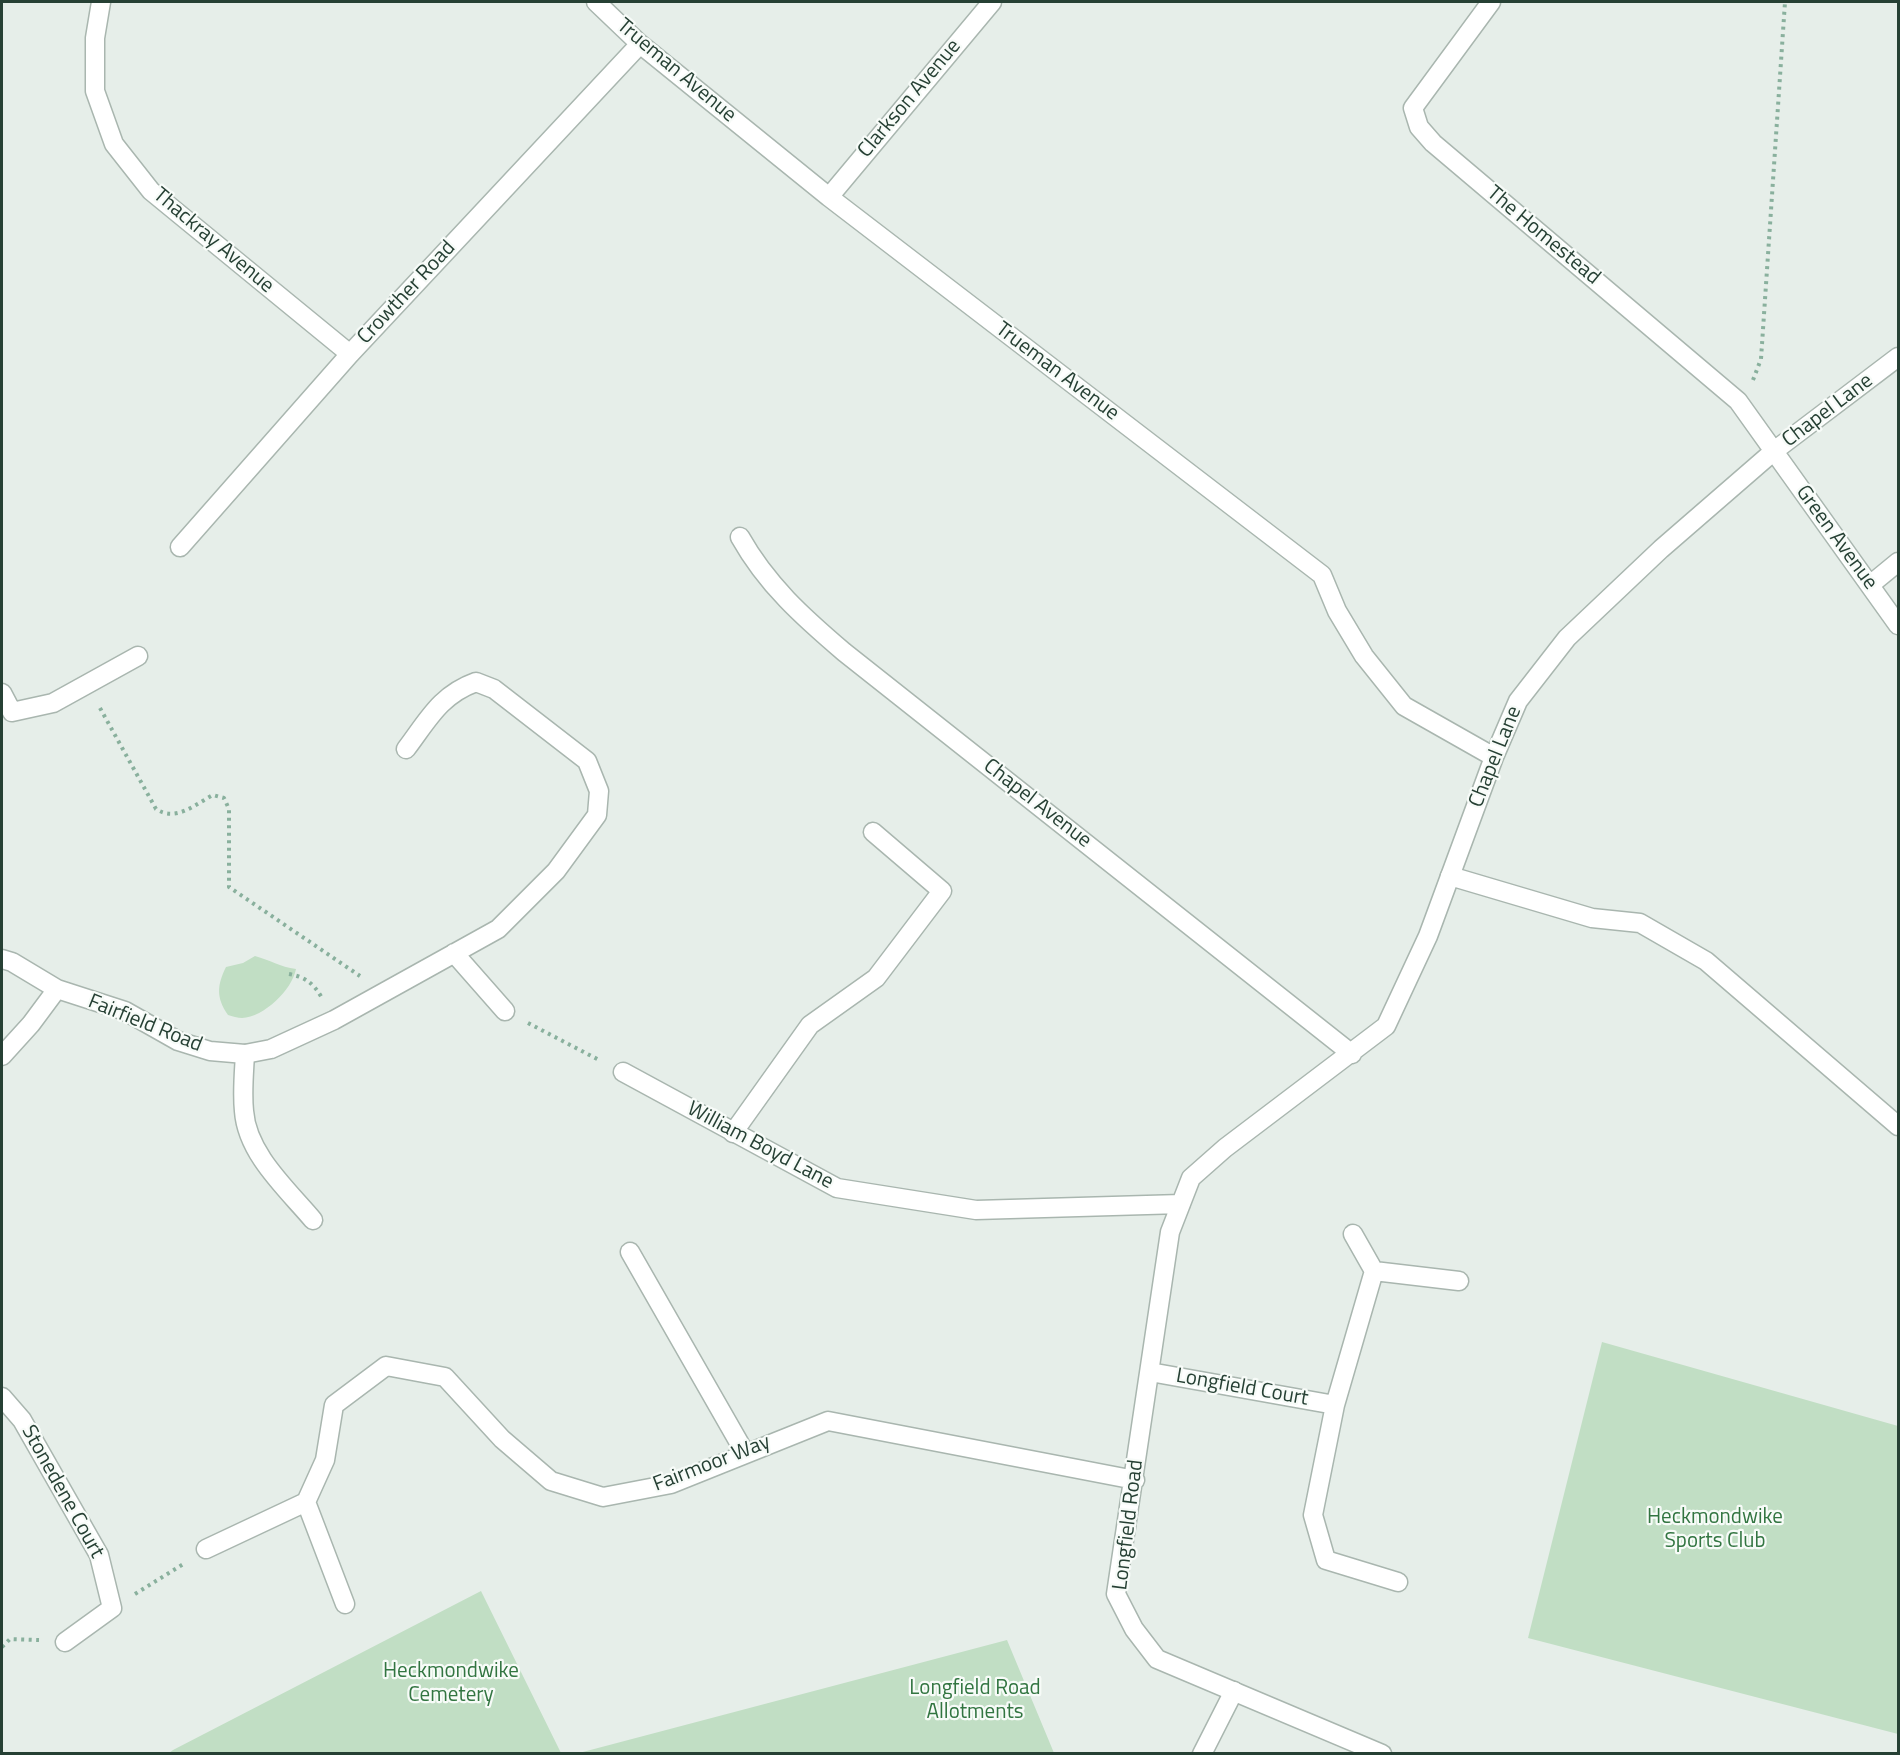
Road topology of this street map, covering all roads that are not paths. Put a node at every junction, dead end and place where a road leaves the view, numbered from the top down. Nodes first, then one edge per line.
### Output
1 (101, 2) edge
2 (597, 2) edge
3 (992, 2) edge
4 (1491, 2) edge
5 (640, 44) junction
6 (829, 197) junction
7 (350, 354) junction
8 (1899, 357) edge
9 (1774, 451) junction
10 (740, 537) dead end
11 (180, 548) dead end
12 (1899, 562) edge
13 (1870, 585) junction
14 (1899, 625) edge
15 (138, 656) dead end
16 (2, 693) edge
17 (406, 749) dead end
18 (1494, 757) junction
19 (873, 832) dead end
20 (1450, 876) junction
21 (454, 953) junction
22 (2, 959) edge
23 (57, 989) junction
24 (505, 1011) road end
25 (245, 1054) junction
26 (1352, 1054) junction
27 (2, 1056) edge
28 (623, 1072) road end
29 (1899, 1126) edge
30 (733, 1133) junction
31 (1191, 1178) joint
32 (1181, 1204) junction
33 (313, 1220) dead end
34 (1353, 1234) dead end
35 (630, 1252) dead end
36 (1374, 1271) junction
37 (1460, 1281) dead end
38 (1150, 1372) junction
39 (2, 1397) edge
40 (1335, 1405) junction
41 (745, 1453) junction
42 (1135, 1480) junction
43 (306, 1502) junction
44 (206, 1550) road end
45 (1398, 1582) dead end
46 (345, 1604) dead end
47 (65, 1642) road end
48 (1234, 1691) junction
49 (1202, 1754) edge
50 (1382, 1754) edge

1 - 7 street, Thackray Avenue
2 - 5 street, Trueman Avenue
3 - 6 street, Clarkson Avenue
4 - 9 street, The Homestead
5 - 6 street, Trueman Avenue
5 - 7 street, Crowther Road
6 - 18 street, Trueman Avenue
7 - 11 street, Crowther Road
8 - 9 street, Chapel Lane
9 - 13 street, Green Avenue
9 - 18 street, Chapel Lane
10 - 26 street, Chapel Avenue
12 - 13 street
13 - 14 street, Green Avenue
15 - 16 street
17 - 21 street, Fairfield Road
18 - 20 street, Chapel Lane
19 - 30 street
20 - 26 street, Chapel Lane
20 - 29 street
21 - 24 street
21 - 25 street, Fairfield Road
22 - 23 street, Fairfield Road
23 - 25 street, Fairfield Road
23 - 27 street
25 - 33 street
26 - 31 street, Chapel Lane
28 - 30 street, William Boyd Lane
30 - 32 street, William Boyd Lane
31 - 32 street, Longfield Road
32 - 38 street, Longfield Road
34 - 36 street
35 - 41 street
36 - 37 street
36 - 40 street, Longfield Court
38 - 40 street, Longfield Court
38 - 42 street, Longfield Road
39 - 47 street, Stonedene Court
40 - 45 street, Longfield Court
41 - 42 street, Fairmoor Way
41 - 43 street, Fairmoor Way
42 - 48 street, Longfield Road
43 - 44 street
43 - 46 street
48 - 49 street
48 - 50 street, Longfield Road

